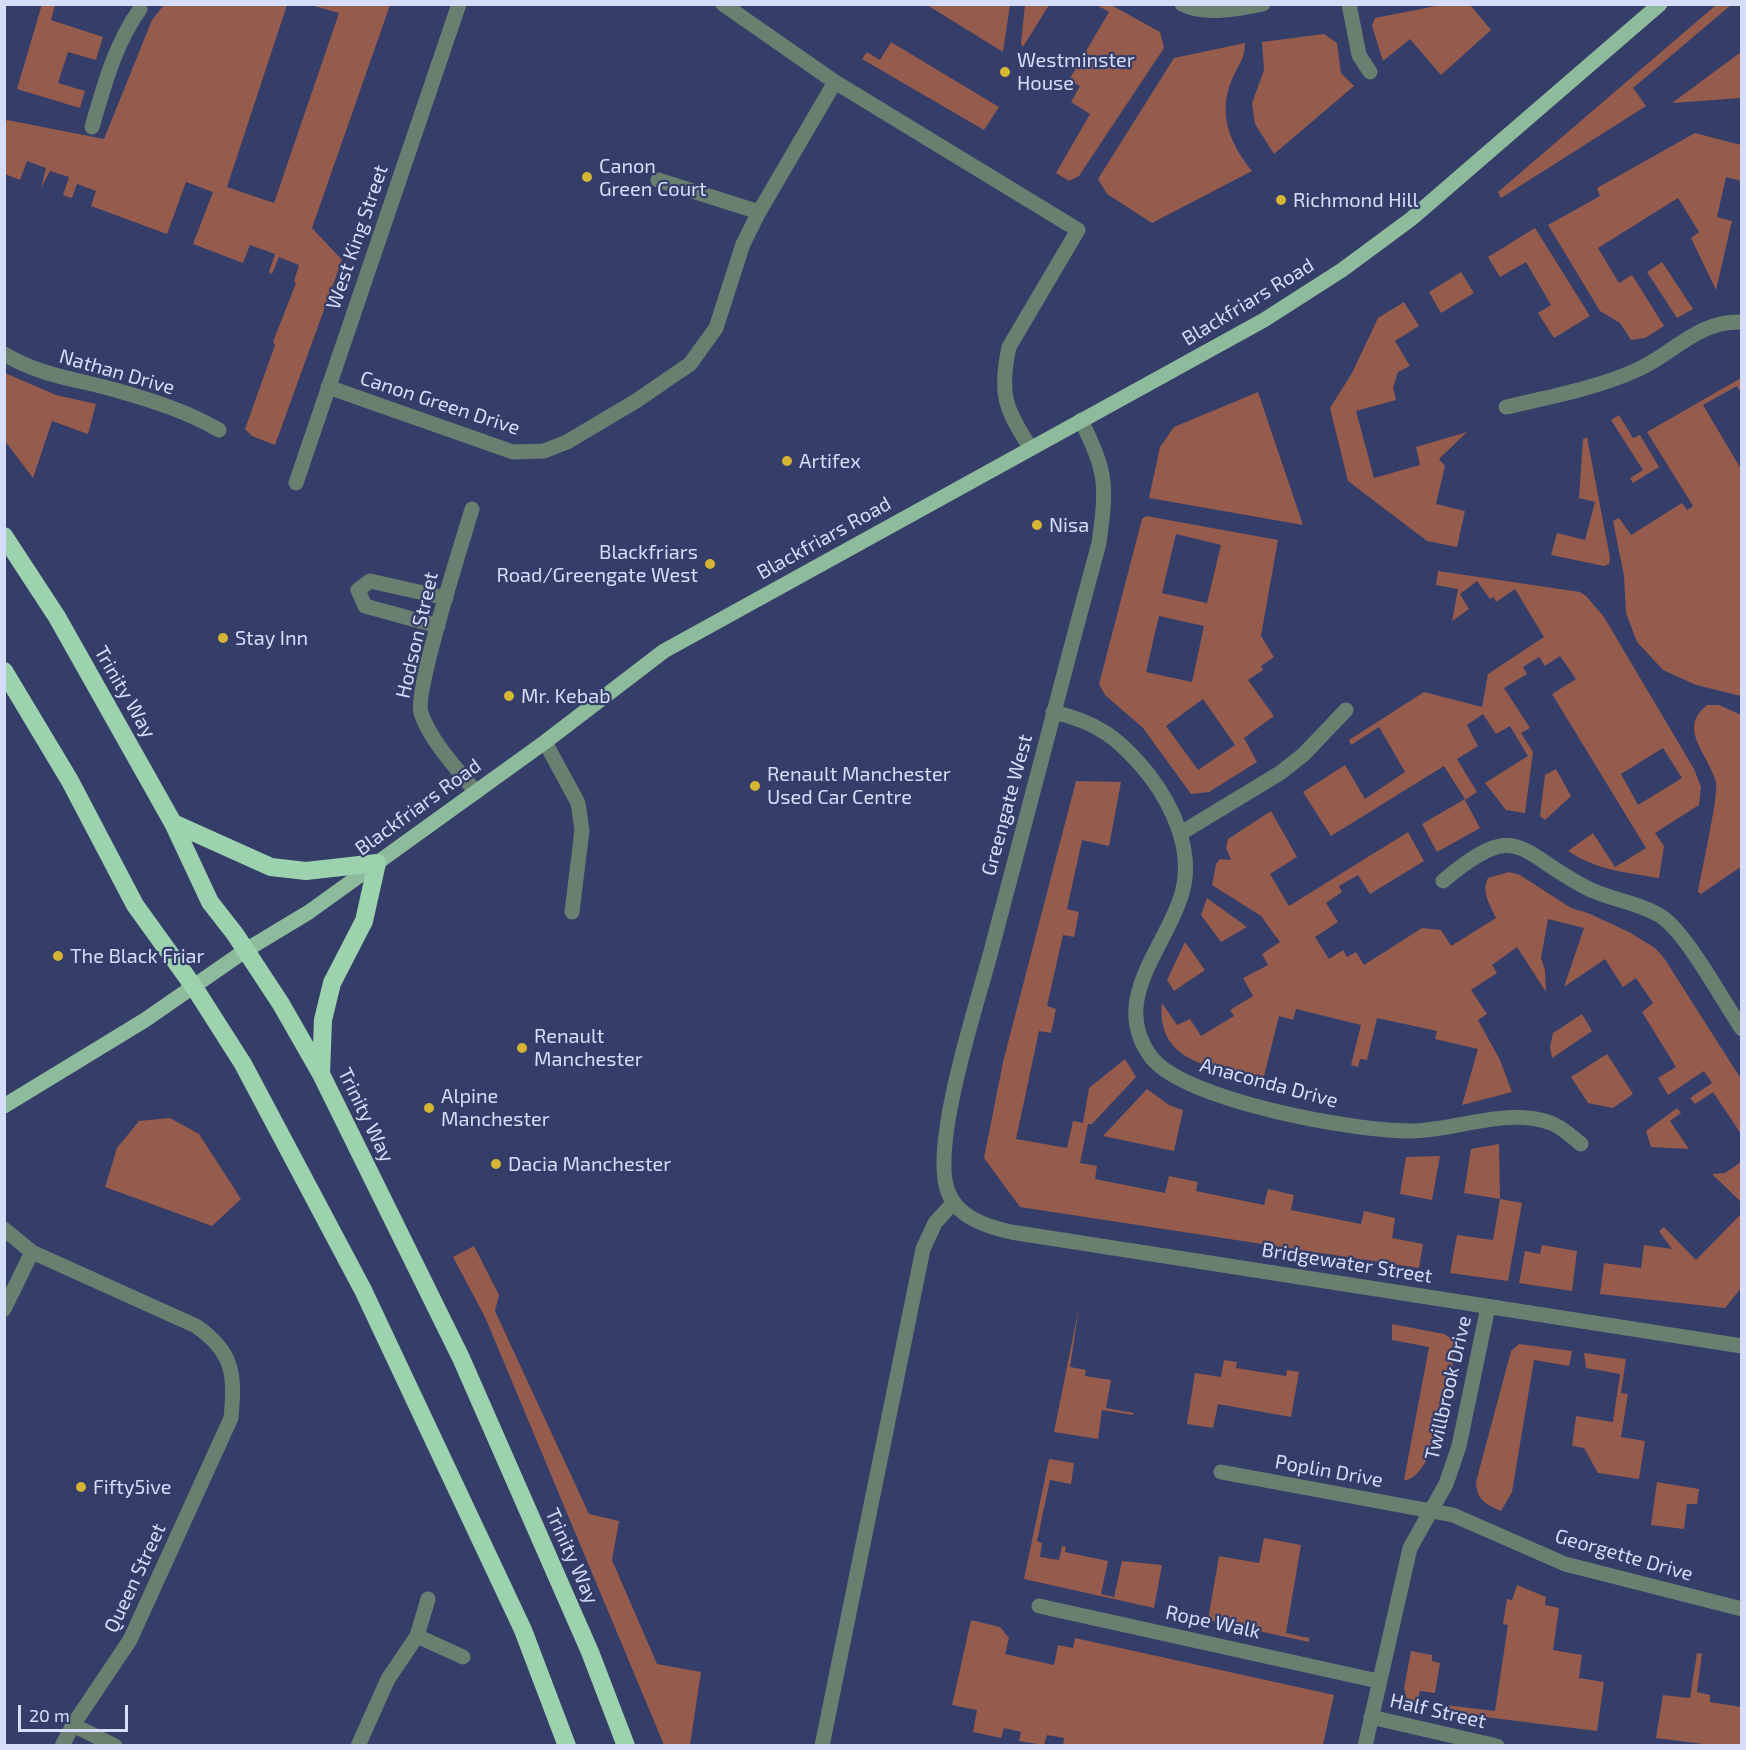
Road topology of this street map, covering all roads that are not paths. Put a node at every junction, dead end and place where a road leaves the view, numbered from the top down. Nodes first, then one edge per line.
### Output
1 (459, 4) edge
2 (723, 4) edge
3 (1182, 4) edge
4 (1263, 4) edge
5 (1349, 4) edge
6 (1660, 4) edge
7 (138, 6) edge
8 (1370, 72) dead end
9 (835, 82) junction
10 (92, 127) dead end
11 (658, 180) dead end
12 (759, 212) junction
13 (1742, 322) edge
14 (4, 354) edge
15 (328, 387) junction
16 (1506, 407) dead end
17 (1081, 420) junction
18 (219, 430) dead end
19 (1030, 447) junction
20 (296, 483) dead end
21 (472, 509) dead end
22 (4, 536) edge
23 (446, 598) junction
24 (438, 626) junction
25 (4, 672) edge
26 (1346, 710) dead end
27 (1053, 711) junction
28 (545, 742) junction
29 (476, 792) junction
30 (173, 823) junction
31 (1180, 833) junction
32 (377, 863) junction
33 (1443, 881) dead end
34 (572, 912) dead end
35 (246, 950) junction
36 (194, 987) junction
37 (1742, 1029) edge
38 (321, 1074) junction
39 (4, 1106) edge
40 (1581, 1144) dead end
41 (953, 1203) junction
42 (4, 1229) edge
43 (32, 1252) junction
44 (1488, 1306) junction
45 (4, 1309) edge
46 (1742, 1346) edge
47 (1221, 1472) dead end
48 (1430, 1510) junction
49 (428, 1599) dead end
50 (1039, 1606) dead end
51 (1742, 1609) edge
52 (417, 1636) junction
53 (464, 1657) dead end
54 (1378, 1681) junction
55 (1371, 1717) junction
56 (73, 1725) junction
57 (62, 1746) edge
58 (115, 1746) edge
59 (358, 1746) edge
60 (567, 1746) edge
61 (626, 1746) edge
62 (822, 1746) edge
63 (1365, 1746) edge
64 (1497, 1746) edge

1 - 15 street, West King Street
2 - 9 street
3 - 4 street
5 - 8 street
6 - 17 main road, Blackfriars Road
7 - 10 street
9 - 12 street
9 - 19 street
11 - 12 street
12 - 15 street, Canon Green Drive
13 - 16 street
14 - 18 street, Nathan Drive
15 - 20 street, West King Street
17 - 19 main road, Blackfriars Road
17 - 27 street, Greengate West
19 - 28 main road, Blackfriars Road
21 - 23 street, Hodson Street
22 - 30 highway, Trinity Way
23 - 24 street, Hodson Street
23 - 24 street
24 - 29 street, Hodson Street
25 - 36 highway
26 - 31 street
27 - 31 street, Anaconda Drive
27 - 41 street, Greengate West
28 - 29 main road, Blackfriars Road
28 - 34 street
29 - 32 main road, Blackfriars Road
30 - 32 highway
30 - 35 highway, Trinity Way
31 - 40 street, Anaconda Drive
32 - 35 main road, Blackfriars Road
32 - 38 highway
33 - 37 street
35 - 36 main road, Blackfriars Road
35 - 38 highway, Trinity Way
36 - 39 main road, Blackfriars Road
36 - 60 highway
38 - 61 highway, Trinity Way
41 - 44 street, Bridgewater Street
41 - 62 street
42 - 43 street, Queen Street
43 - 45 street
43 - 56 street, Queen Street
44 - 46 street, Bridgewater Street
44 - 48 street, Twillbrook Drive
47 - 48 street, Poplin Drive
48 - 51 street, Georgette Drive
48 - 54 street, Twillbrook Drive
49 - 52 street
50 - 54 street, Rope Walk
52 - 53 street
52 - 59 street
54 - 55 street, Twillbrook Drive
55 - 63 street, Twillbrook Drive
55 - 64 street, Half Street
56 - 57 street, Queen Street
56 - 58 street

